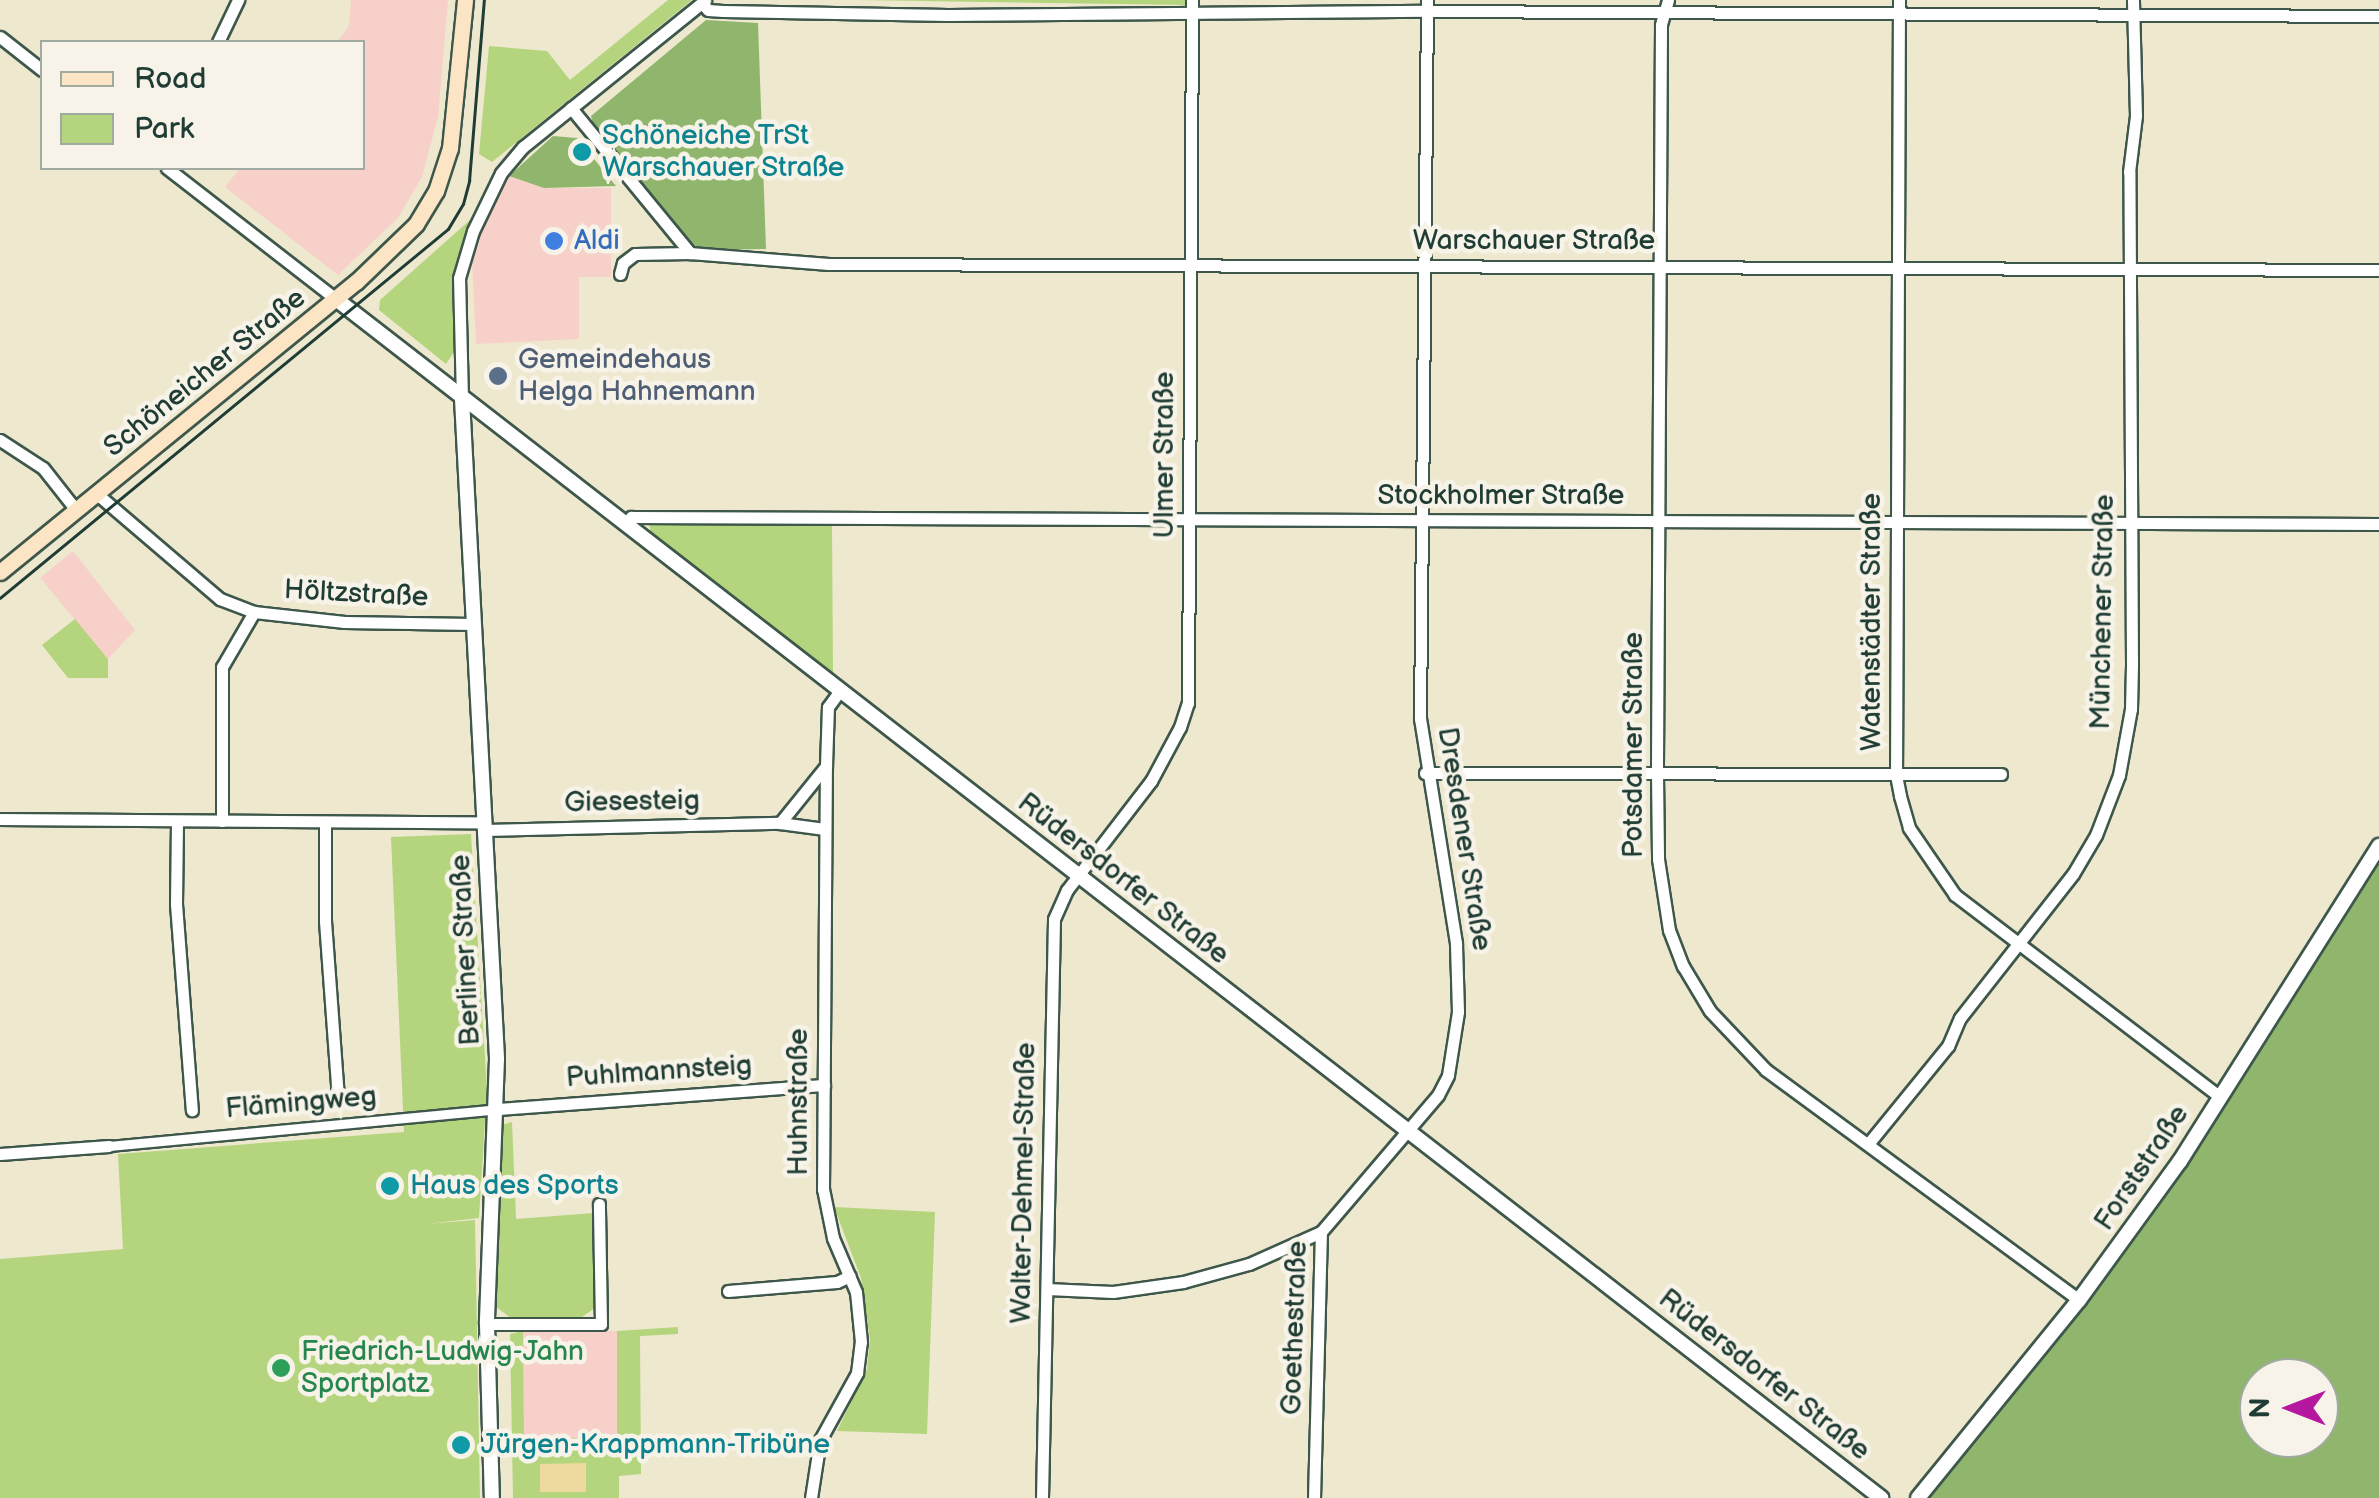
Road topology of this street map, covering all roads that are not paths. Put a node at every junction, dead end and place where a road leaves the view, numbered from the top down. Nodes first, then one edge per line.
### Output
1 (238, 0) edge
2 (465, 0) edge
3 (1899, 0) edge
4 (2133, 0) edge
5 (703, 1) edge
6 (1192, 6) edge
7 (1427, 6) edge
8 (1666, 6) edge
9 (1899, 14) junction
10 (2133, 16) junction
11 (2379, 16) edge
12 (0, 37) edge
13 (219, 40) edge
14 (40, 68) edge
15 (570, 108) junction
16 (170, 170) edge
17 (690, 252) junction
18 (1190, 264) junction
19 (1424, 266) junction
20 (1661, 266) junction
21 (2133, 268) junction
22 (1898, 269) junction
23 (2379, 270) edge
24 (620, 274) dead end
25 (336, 298) junction
26 (462, 399) junction
27 (0, 440) edge
28 (97, 494) junction
29 (76, 510) junction
30 (1190, 518) junction
31 (1423, 520) junction
32 (1897, 521) junction
33 (1660, 522) junction
34 (626, 524) junction
35 (2132, 524) junction
36 (2379, 524) edge
37 (0, 572) edge
38 (254, 612) junction
39 (474, 624) junction
40 (839, 692) junction
41 (826, 766) junction
42 (1426, 773) junction
43 (1657, 774) junction
44 (2002, 774) dead end
45 (1896, 775) junction
46 (0, 819) edge
47 (222, 821) junction
48 (177, 822) junction
49 (325, 822) junction
50 (780, 823) junction
51 (485, 826) junction
52 (825, 829) junction
53 (2379, 846) edge
54 (1078, 876) junction
55 (2020, 944) junction
56 (824, 1084) junction
57 (2220, 1097) junction
58 (338, 1099) dead end
59 (497, 1108) junction
60 (192, 1110) dead end
61 (1409, 1132) junction
62 (1868, 1144) junction
63 (108, 1146) joint
64 (0, 1154) edge
65 (599, 1204) dead end
66 (1320, 1232) junction
67 (850, 1276) junction
68 (1046, 1289) junction
69 (728, 1292) dead end
70 (2078, 1300) junction
71 (488, 1324) junction
72 (492, 1498) edge
73 (811, 1498) edge
74 (1042, 1498) edge
75 (1314, 1498) edge
76 (1881, 1498) edge
77 (1918, 1498) edge

1 - 13 street
2 - 25 main road, Schöneicher Straße
3 - 9 street, Watenstädter Straße
4 - 10 street, Münchener Straße
5 - 6 street
5 - 15 street
6 - 7 street
6 - 18 street, Ulmer Straße
7 - 8 street
7 - 19 street, Dresdener Straße
8 - 9 street
8 - 20 street, Potsdamer Straße
9 - 10 street
9 - 22 street, Watenstädter Straße
10 - 11 street
10 - 21 street, Münchener Straße
12 - 14 street
15 - 17 street
15 - 26 street
16 - 25 street
17 - 18 street, Warschauer Straße
17 - 24 street, Warschauer Straße
18 - 19 street, Warschauer Straße
18 - 30 street, Ulmer Straße
19 - 20 street, Warschauer Straße
19 - 31 street, Dresdener Straße
20 - 22 street, Warschauer Straße
20 - 33 street, Potsdamer Straße
21 - 22 street, Warschauer Straße
21 - 23 street, Warschauer Straße
21 - 35 street, Münchener Straße
22 - 32 street, Watenstädter Straße
25 - 26 street, Rüdersdorfer Straße
25 - 28 main road, Schöneicher Straße
26 - 34 street, Rüdersdorfer Straße
26 - 39 street, Berliner Straße
27 - 29 street
28 - 29 main road, Schöneicher Straße
28 - 38 street, Höltzstraße
29 - 37 main road, Schöneicher Straße
30 - 31 street, Stockholmer Straße
30 - 34 street, Stockholmer Straße
30 - 54 street, Ulmer Straße
31 - 33 street, Stockholmer Straße
31 - 42 street, Dresdener Straße
32 - 33 street, Stockholmer Straße
32 - 35 street, Stockholmer Straße
32 - 45 street, Watenstädter Straße
33 - 43 street, Potsdamer Straße
34 - 40 street, Rüdersdorfer Straße
35 - 36 street, Stockholmer Straße
35 - 55 street, Münchener Straße
38 - 39 street, Höltzstraße
38 - 47 street
39 - 51 street, Berliner Straße
40 - 41 street, Huhnstraße
40 - 54 street, Rüdersdorfer Straße
41 - 50 street
41 - 52 street, Huhnstraße
42 - 43 street
42 - 61 street, Dresdener Straße
43 - 45 street
43 - 62 street, Potsdamer Straße
44 - 45 street
45 - 55 street, Watenstädter Straße
46 - 48 street, Giesesteig
47 - 48 street, Giesesteig
47 - 49 street, Giesesteig
48 - 60 street
49 - 51 street, Giesesteig
49 - 58 street
50 - 51 street, Giesesteig
50 - 52 street, Giesesteig
51 - 59 street, Berliner Straße
52 - 56 street, Huhnstraße
53 - 57 street, Forststraße
54 - 61 street, Rüdersdorfer Straße
54 - 68 street, Walter-Dehmel-Straße
55 - 57 street, Watenstädter Straße
55 - 62 street, Münchener Straße
56 - 59 street, Puhlmannsteig
56 - 67 street, Huhnstraße
57 - 70 street, Forststraße
59 - 63 street, Flämingweg
59 - 71 street, Berliner Straße
61 - 66 street, Goethestraße
61 - 76 street, Rüdersdorfer Straße
62 - 70 street, Potsdamer Straße
63 - 64 street
65 - 71 street
66 - 68 street
66 - 75 street, Goethestraße
67 - 69 street
67 - 73 street, Huhnstraße
68 - 74 street, Walter-Dehmel-Straße
70 - 77 street, Forststraße
71 - 72 street, Berliner Straße

